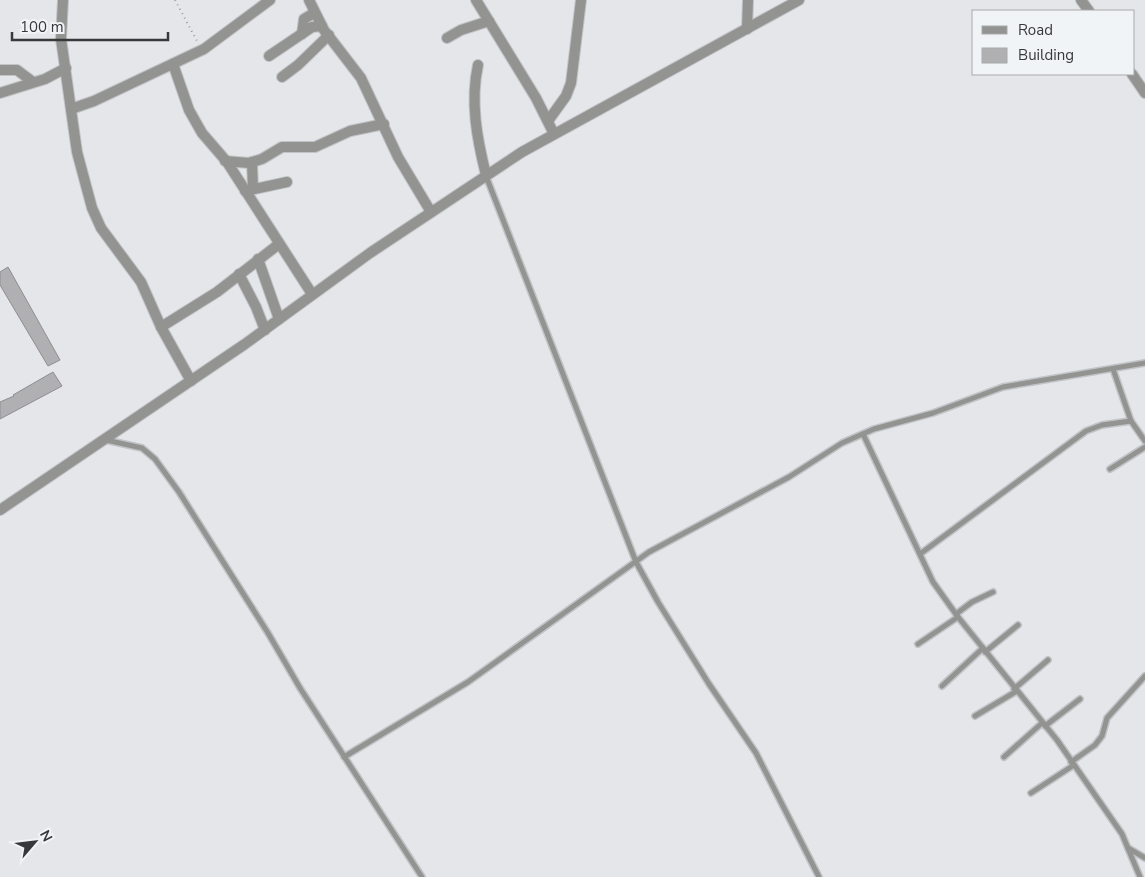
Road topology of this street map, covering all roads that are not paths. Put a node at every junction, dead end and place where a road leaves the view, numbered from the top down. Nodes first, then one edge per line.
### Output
1 (62, 0) edge
2 (270, 0) edge
3 (309, 0) edge
4 (476, 0) edge
5 (581, 0) edge
6 (748, 0) edge
7 (799, 0) edge
8 (314, 13) junction
9 (489, 21) junction
10 (322, 26) junction
11 (747, 29) junction
12 (302, 34) junction
13 (329, 35) junction
14 (447, 38) dead end
15 (269, 56) dead end
16 (173, 64) junction
17 (478, 65) dead end
18 (66, 68) junction
19 (0, 70) edge
20 (1133, 75) edge
21 (282, 77) dead end
22 (33, 82) junction
23 (0, 92) edge
24 (1145, 93) edge
25 (71, 109) junction
26 (548, 121) junction
27 (384, 124) junction
28 (554, 134) junction
29 (225, 160) junction
30 (252, 162) junction
31 (486, 176) junction
32 (287, 182) dead end
33 (249, 190) junction
34 (431, 212) junction
35 (279, 244) junction
36 (258, 259) junction
37 (238, 274) junction
38 (312, 294) junction
39 (279, 319) junction
40 (161, 327) junction
41 (265, 330) junction
42 (1145, 363) edge
43 (1113, 369) junction
44 (191, 381) junction
45 (1131, 421) junction
46 (863, 434) junction
47 (103, 439) junction
48 (1145, 441) edge
49 (1145, 447) edge
50 (1110, 469) dead end
51 (0, 510) edge
52 (920, 554) junction
53 (636, 562) junction
54 (993, 592) dead end
55 (957, 616) junction
56 (1018, 625) dead end
57 (918, 644) dead end
58 (984, 650) junction
59 (1048, 660) dead end
60 (1145, 676) edge
61 (942, 686) dead end
62 (1016, 690) junction
63 (1080, 699) dead end
64 (975, 716) dead end
65 (1044, 724) junction
66 (344, 757) junction
67 (1004, 757) dead end
68 (1072, 763) junction
69 (1031, 793) dead end
70 (1128, 848) junction
71 (1145, 858) edge
72 (422, 877) edge
73 (819, 877) edge
74 (1140, 877) edge

1 - 18 street
2 - 16 street
3 - 8 street
4 - 9 street
5 - 26 street
6 - 11 street
7 - 11 street
8 - 10 street
8 - 12 street
9 - 14 street
9 - 26 street
10 - 12 street
10 - 13 street
11 - 28 street
12 - 15 street
13 - 21 street
13 - 27 street
16 - 25 street
16 - 29 street
17 - 31 street
18 - 22 street
18 - 25 street
19 - 22 street
20 - 24 street
22 - 23 street
25 - 40 street
26 - 28 street
27 - 30 street
27 - 34 street
28 - 31 street
29 - 30 street
29 - 33 street
30 - 33 street
31 - 34 street
31 - 53 lane
32 - 33 street
33 - 35 street
34 - 38 street
35 - 36 street
35 - 38 street
36 - 37 street
36 - 39 street
37 - 40 street
37 - 41 street
38 - 39 street
39 - 41 street
40 - 44 street
41 - 44 street
42 - 43 lane
43 - 45 lane
43 - 46 lane
44 - 47 street
45 - 48 lane
45 - 52 lane
46 - 52 lane
46 - 53 lane
47 - 51 street
47 - 66 lane
49 - 50 lane
52 - 55 lane
53 - 66 lane
53 - 73 lane
54 - 55 lane
55 - 57 lane
55 - 58 lane
56 - 58 lane
58 - 61 lane
58 - 62 lane
59 - 62 lane
60 - 68 lane
62 - 64 lane
62 - 65 lane
63 - 65 lane
65 - 67 lane
65 - 68 lane
66 - 72 lane
68 - 69 lane
68 - 70 lane
70 - 71 lane
70 - 74 lane

